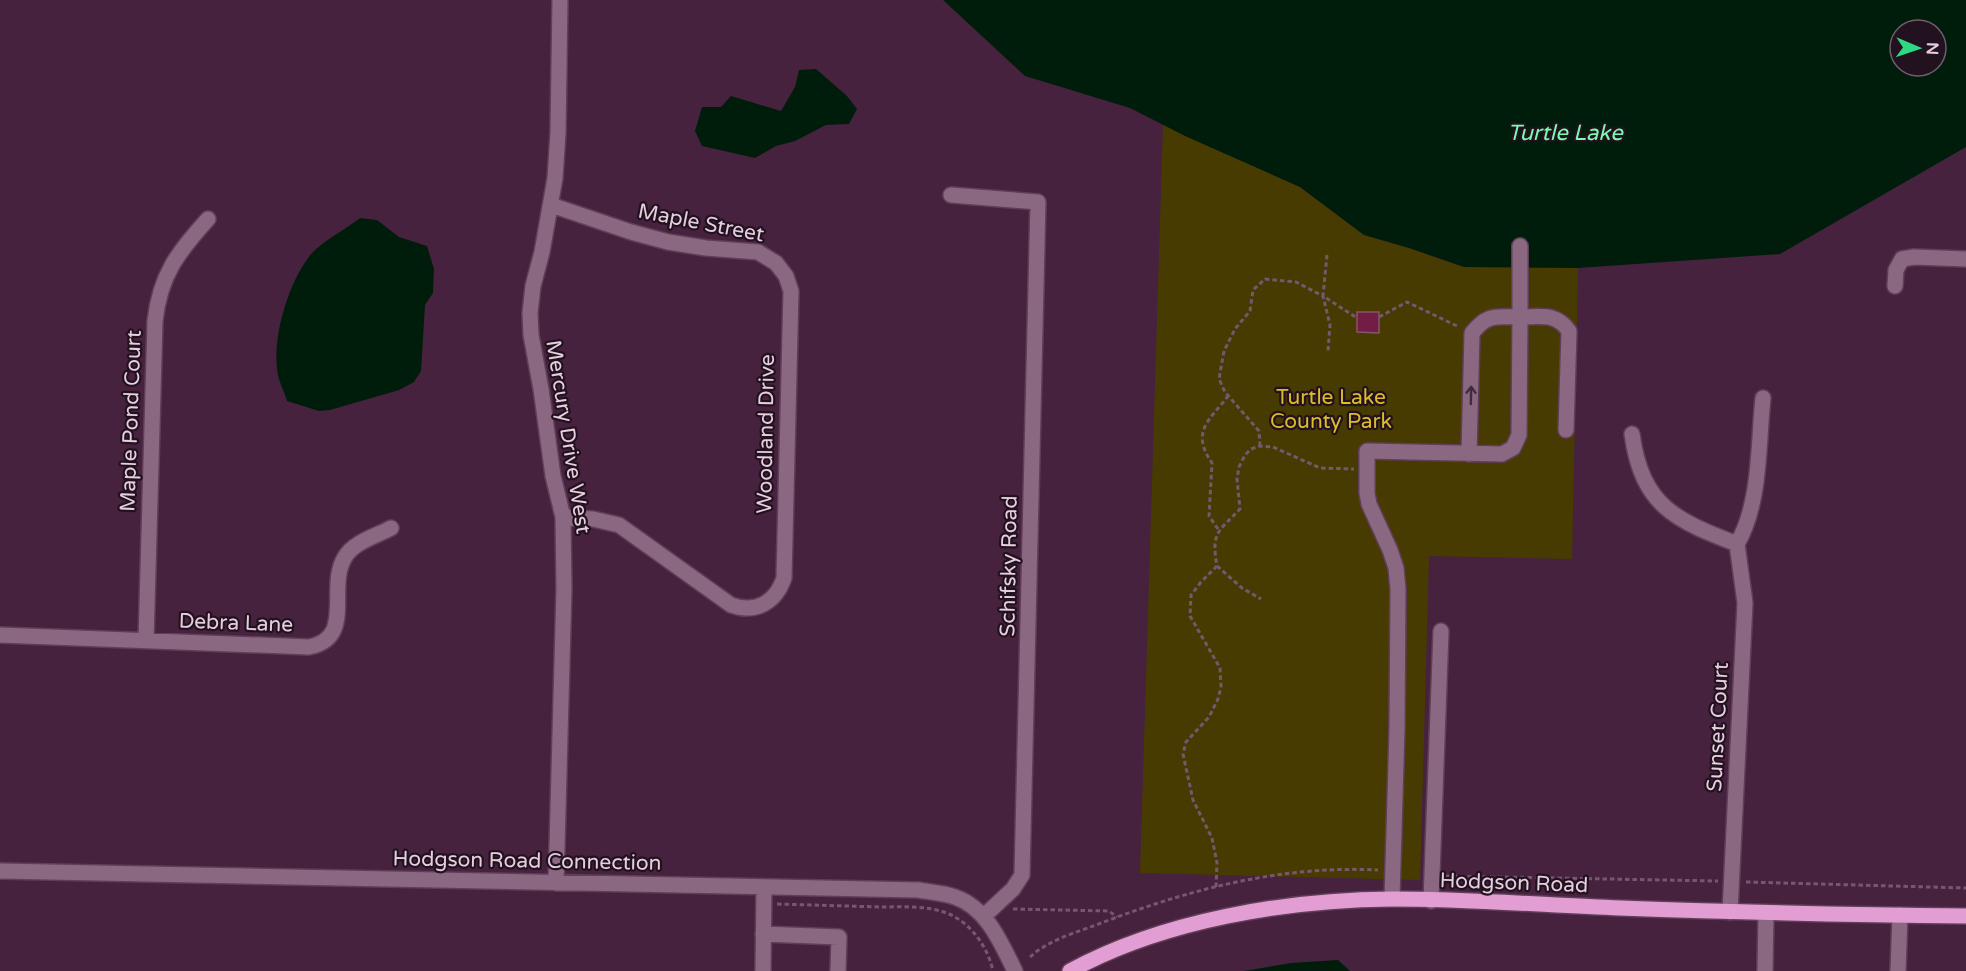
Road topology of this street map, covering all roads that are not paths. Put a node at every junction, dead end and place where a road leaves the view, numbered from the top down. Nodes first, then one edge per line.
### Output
1 (560, 0) edge
2 (951, 195) dead end
3 (551, 205) junction
4 (208, 219) dead end
5 (1520, 246) dead end
6 (1966, 259) edge
7 (1895, 286) dead end
8 (791, 291) joint
9 (1520, 317) junction
10 (1763, 398) dead end
11 (1566, 430) dead end
12 (1632, 434) dead end
13 (1469, 454) junction
14 (562, 518) junction
15 (392, 528) dead end
16 (1737, 543) junction
17 (1441, 631) dead end
18 (0, 635) edge
19 (146, 641) junction
20 (0, 871) edge
21 (556, 883) junction
22 (764, 894) junction
23 (1392, 899) junction
24 (1431, 901) junction
25 (1730, 912) junction
26 (1766, 913) junction
27 (1900, 915) junction
28 (984, 916) junction
29 (1966, 916) edge
30 (763, 934) junction
31 (763, 971) edge
32 (838, 971) edge
33 (1015, 971) edge
34 (1070, 971) edge
35 (1765, 971) edge
36 (1898, 971) edge

1 - 3 street, Mercury Drive West
2 - 28 street, Schifsky Road
3 - 8 street, Maple Street
3 - 14 street, Mercury Drive West
4 - 19 street, Maple Pond Court
5 - 9 street
6 - 7 street
8 - 14 street, Woodland Drive
9 - 11 street
13 -> 9 street
9 - 13 street
10 - 16 street
12 - 16 street
13 - 23 street
14 - 21 street, Mercury Drive West
15 - 19 street, Debra Lane
16 - 25 street, Sunset Court
17 - 24 street
18 - 19 street, Debra Lane
20 - 21 street, Hodgson Road Connection
21 - 22 street, Hodgson Road Connection
22 - 28 street, Hodgson Road Connection
22 - 30 street
23 - 24 main road, Hodgson Road
23 - 34 main road, Hodgson Road
24 - 25 main road, Hodgson Road
25 - 26 main road, Hodgson Road
26 - 27 main road, Hodgson Road
26 - 35 street
27 - 29 main road, Hodgson Road
27 - 36 street
28 - 33 street, Hodgson Road Connection
30 - 31 street
30 - 32 street

